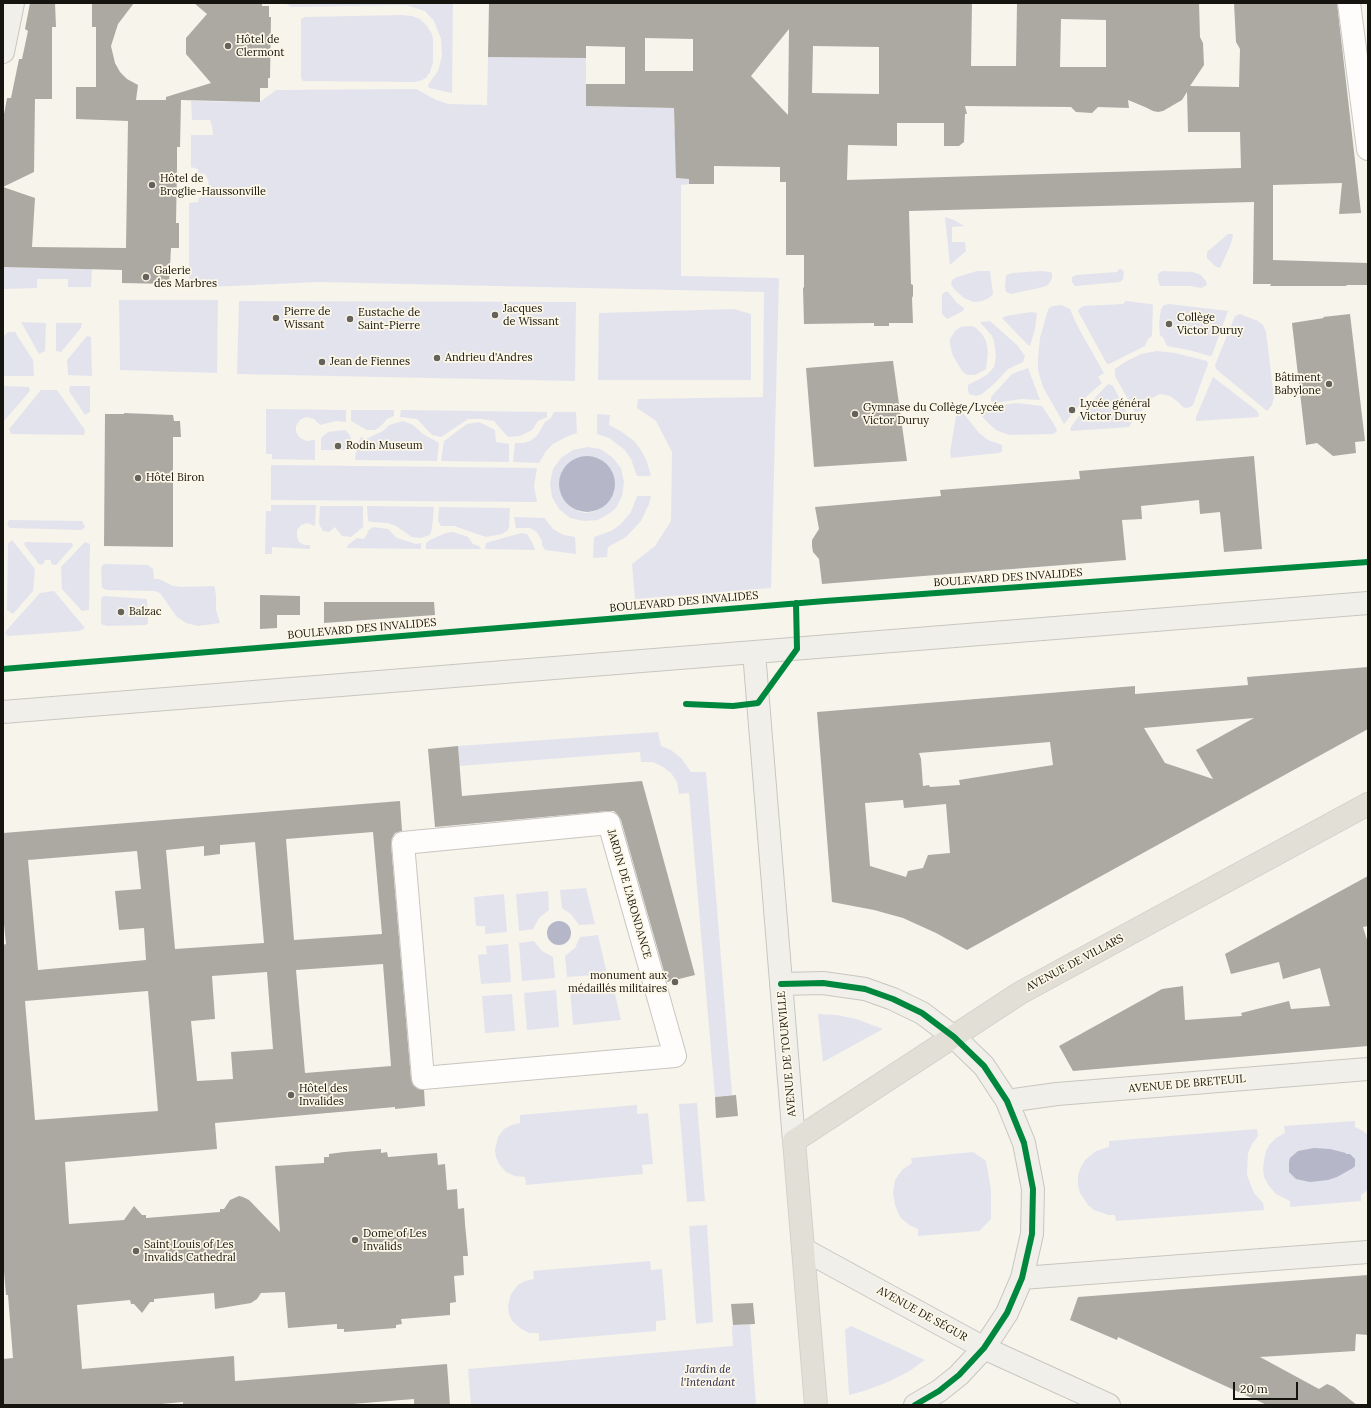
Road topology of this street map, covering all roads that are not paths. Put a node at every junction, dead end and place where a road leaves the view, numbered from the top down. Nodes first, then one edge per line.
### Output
1 (13, 3) edge
2 (1349, 3) edge
3 (3, 52) edge
4 (1368, 149) edge
5 (1368, 603) edge
6 (754, 652) junction
7 (3, 712) edge
8 (1368, 804) edge
9 (781, 984) junction
10 (954, 1036) junction
11 (1368, 1069) edge
12 (423, 1078) joint
13 (1007, 1101) junction
14 (794, 1141) junction
15 (803, 1249) junction
16 (1368, 1252) edge
17 (1022, 1278) junction
18 (984, 1348) junction
19 (816, 1405) edge
20 (915, 1405) edge
21 (1109, 1405) edge

1 - 3 main road
2 - 4 street
5 - 6 main road
6 - 7 main road
6 - 9 main road, AVENUE DE TOURVILLE
8 - 10 main road, AVENUE DE VILLARS
9 - 10 main road
9 - 14 main road, AVENUE DE TOURVILLE
10 - 13 main road
10 - 14 main road, AVENUE DE VILLARS
11 - 13 main road, AVENUE DE BRETEUIL
12 - 12 street, JARDIN DE L'ABONDANCE
13 - 17 main road
14 - 15 main road, AVENUE DE TOURVILLE
15 - 18 main road, AVENUE DE SÉGUR
15 - 19 main road, AVENUE DE TOURVILLE
16 - 17 main road
17 - 18 main road
18 - 20 main road
18 - 21 main road, AVENUE DE SÉGUR

